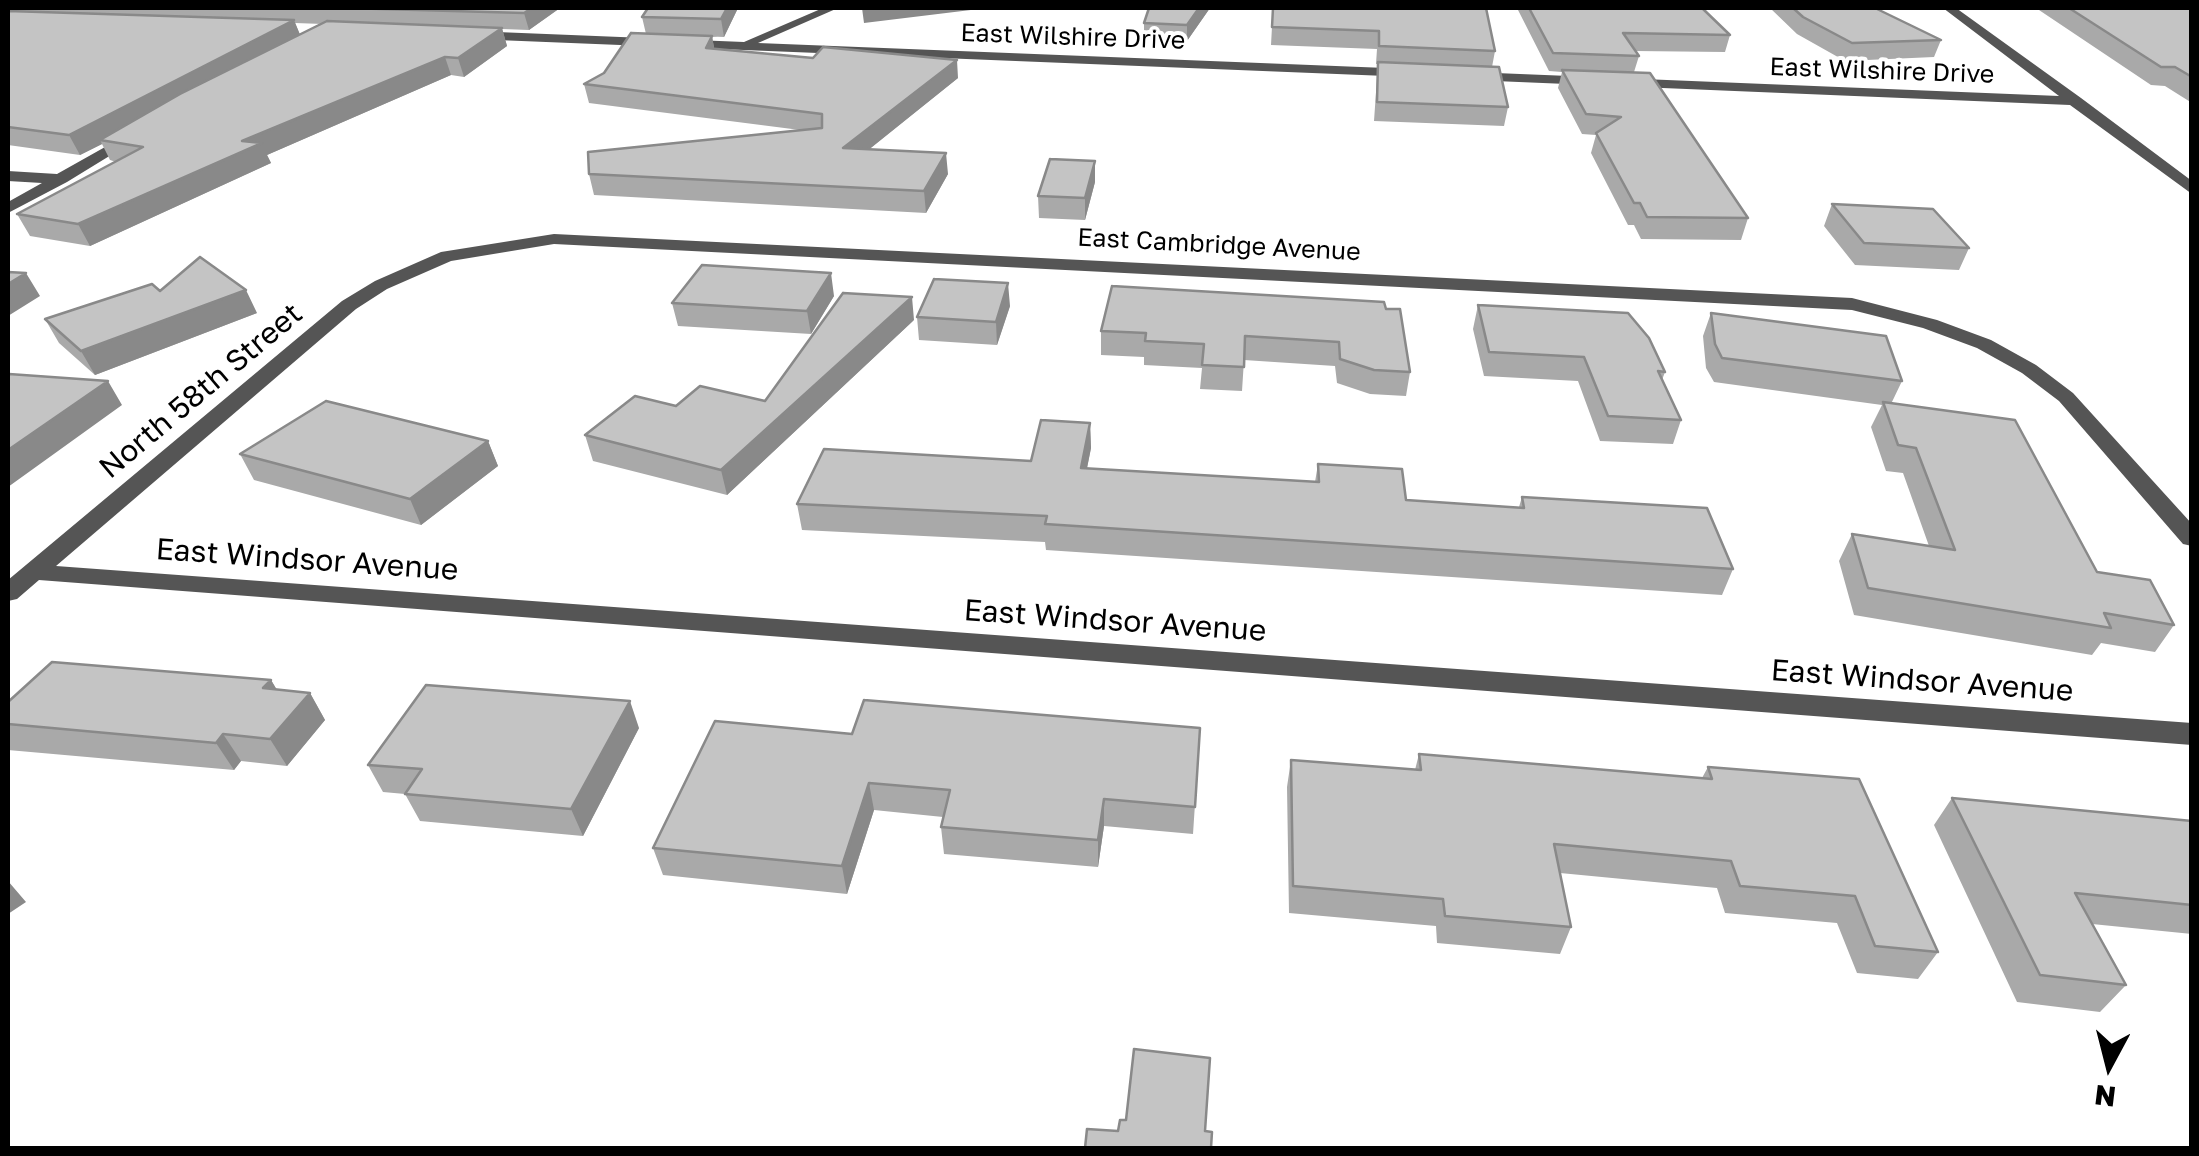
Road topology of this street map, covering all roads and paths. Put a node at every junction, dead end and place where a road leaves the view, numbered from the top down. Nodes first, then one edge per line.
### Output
1 (832, 8) edge
2 (1949, 8) edge
3 (450, 34) edge
4 (744, 45) junction
5 (1424, 74) edge
6 (1463, 76) edge
7 (2076, 101) junction
8 (148, 128) edge
9 (8, 176) edge
10 (62, 178) junction
11 (2187, 182) edge
12 (8, 208) edge
13 (447, 256) joint
14 (2192, 539) edge
15 (33, 572) junction
16 (8, 593) edge
17 (2192, 734) edge

1 - 4 street
2 - 7 street
3 - 4 street, East Wilshire Drive
4 - 5 street, East Wilshire Drive
6 - 7 street, East Wilshire Drive
7 - 11 street
8 - 10 street
9 - 10 street
10 - 12 street
13 - 14 street, East Cambridge Avenue
13 - 15 street, North 58th Street
15 - 16 street, North 58th Street
15 - 17 street, East Windsor Avenue

